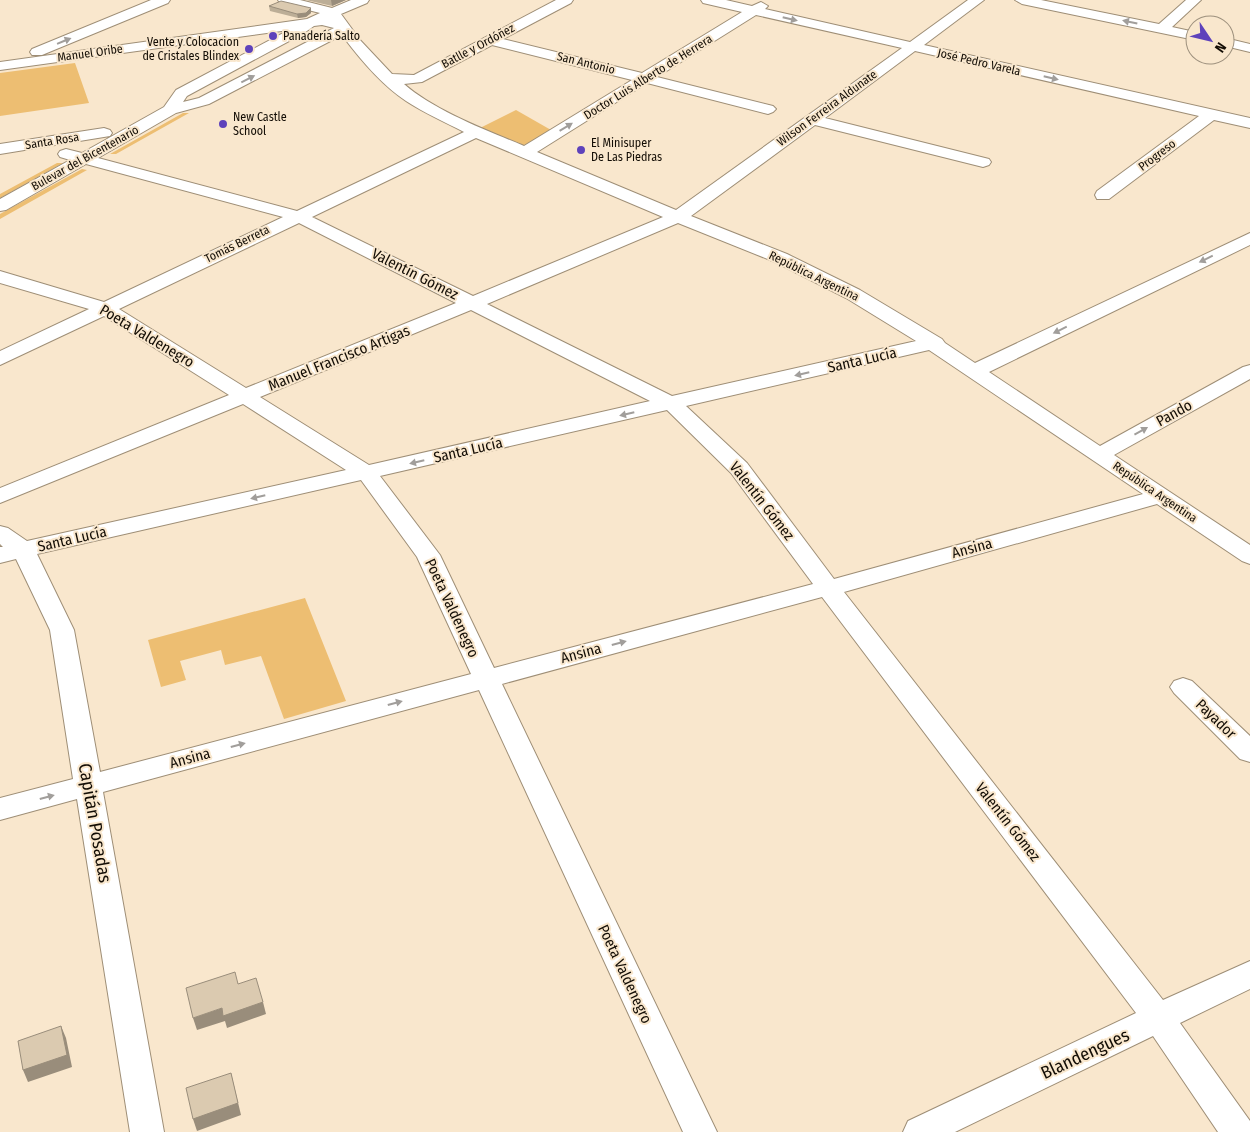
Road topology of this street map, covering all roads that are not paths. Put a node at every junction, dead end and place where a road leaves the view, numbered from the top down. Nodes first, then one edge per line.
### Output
1 (162, 0) edge
2 (285, 0) edge
3 (362, 0) edge
4 (566, 0) edge
5 (708, 0) edge
6 (771, 0) edge
7 (977, 0) edge
8 (1022, 0) edge
9 (1194, 0) edge
10 (754, 10) junction
11 (337, 19) junction
12 (312, 22) junction
13 (269, 28) junction
14 (1162, 29) junction
15 (299, 30) junction
16 (1185, 34) edge
17 (326, 37) junction
18 (491, 40) junction
19 (355, 43) junction
20 (1235, 44) edge
21 (910, 47) junction
22 (1250, 48) edge
23 (1, 66) edge
24 (647, 78) junction
25 (199, 84) junction
26 (410, 85) junction
27 (226, 90) junction
28 (180, 93) junction
29 (204, 101) junction
30 (768, 109) dead end
31 (170, 110) junction
32 (1212, 114) junction
33 (812, 118) junction
34 (1250, 123) edge
35 (476, 132) junction
36 (104, 133) junction
37 (0, 149) edge
38 (524, 152) junction
39 (85, 159) junction
40 (983, 162) dead end
41 (0, 190) edge
42 (1103, 195) dead end
43 (0, 206) edge
44 (298, 216) junction
45 (678, 217) junction
46 (0, 222) edge
47 (1250, 238) edge
48 (0, 277) edge
49 (473, 304) junction
50 (104, 308) junction
51 (935, 343) junction
52 (0, 359) edge
53 (975, 371) junction
54 (1250, 371) edge
55 (246, 396) junction
56 (672, 404) junction
57 (1099, 455) junction
58 (367, 473) junction
59 (0, 496) edge
60 (1162, 496) junction
61 (0, 532) edge
62 (11, 553) edge
63 (1250, 556) edge
64 (828, 588) junction
65 (485, 679) junction
66 (1183, 687) dead end
67 (1250, 752) edge
68 (88, 785) junction
69 (0, 810) edge
70 (1250, 974) edge
71 (1159, 1019) junction
72 (147, 1132) edge
73 (700, 1132) edge
74 (920, 1132) edge
75 (1238, 1132) edge

23 -> 1 street
2 - 11 street
3 - 11 street
4 - 18 street, Batlle y Ordóñez
5 - 10 street, José Pedro Varela
6 - 10 street, Doctor Luis Alberto de Herrera
7 - 21 street, Wilson Ferreira Aldunate
14 -> 8 street
9 - 14 street
10 -> 21 street, José Pedro Varela
10 - 24 street, Doctor Luis Alberto de Herrera
11 - 12 street
11 - 17 street, Bulevar del Bicentenario
11 - 19 street, República Argentina
12 - 13 street
12 - 15 street
13 - 15 street
13 - 23 street, Manuel Oribe
14 - 16 street
15 - 17 street
15 - 25 street
17 - 19 street
27 -> 17 street, Bulevar del Bicentenario
18 - 24 street, San Antonio
18 - 26 street, Batlle y Ordóñez
19 - 26 street, República Argentina
20 - 22 street
21 -> 32 street, José Pedro Varela
21 - 33 street, Wilson Ferreira Aldunate
24 - 30 street, San Antonio
38 -> 24 street, Doctor Luis Alberto de Herrera
25 - 27 street
25 - 28 street
26 - 35 street, República Argentina
27 - 29 street, Bulevar del Bicentenario
28 - 31 street, Bulevar del Bicentenario
28 - 36 street
29 - 31 street, Bulevar del Bicentenario
29 - 39 street
31 - 39 street, Bulevar del Bicentenario
32 - 34 street, José Pedro Varela
32 - 42 street, Progreso
33 - 40 street
33 - 45 street, Wilson Ferreira Aldunate
35 - 38 street, República Argentina
35 - 44 street, Tomás Berreta
36 - 37 street, Santa Rosa
36 - 39 street
38 - 45 street, República Argentina
39 - 41 street
39 - 43 street, Bulevar del Bicentenario
39 - 44 street, Valentín Gómez
39 - 46 street
44 - 49 street, Valentín Gómez
44 - 50 street, Tomás Berreta
45 - 49 street, Manuel Francisco Artigas
45 - 51 street, República Argentina
47 -> 53 street
48 - 50 street, Poeta Valdenegro
49 - 55 street, Manuel Francisco Artigas
49 - 56 street, Valentín Gómez
50 - 52 street, Tomás Berreta
50 - 55 street, Poeta Valdenegro
51 - 53 street, República Argentina
51 -> 56 street, Santa Lucía
53 - 57 street, República Argentina
57 -> 54 street, Pando
55 - 58 street, Poeta Valdenegro
55 - 59 street, Manuel Francisco Artigas
56 -> 58 street, Santa Lucía
56 - 64 street, Valentín Gómez
57 - 60 street, República Argentina
58 -> 62 street, Santa Lucía
58 - 65 street, Poeta Valdenegro
60 - 63 street, República Argentina
60 - 64 street, Ansina
61 - 62 street, Capitán Posadas
62 - 68 street, Capitán Posadas
65 -> 64 street, Ansina
64 - 71 street, Valentín Gómez
68 -> 65 street, Ansina
65 - 73 street, Poeta Valdenegro
66 - 67 street, Payador
69 -> 68 street, Ansina
68 - 72 street, Capitán Posadas
70 - 71 street, Blandengues
71 - 74 street, Blandengues
71 - 75 street, Valentín Gómez

